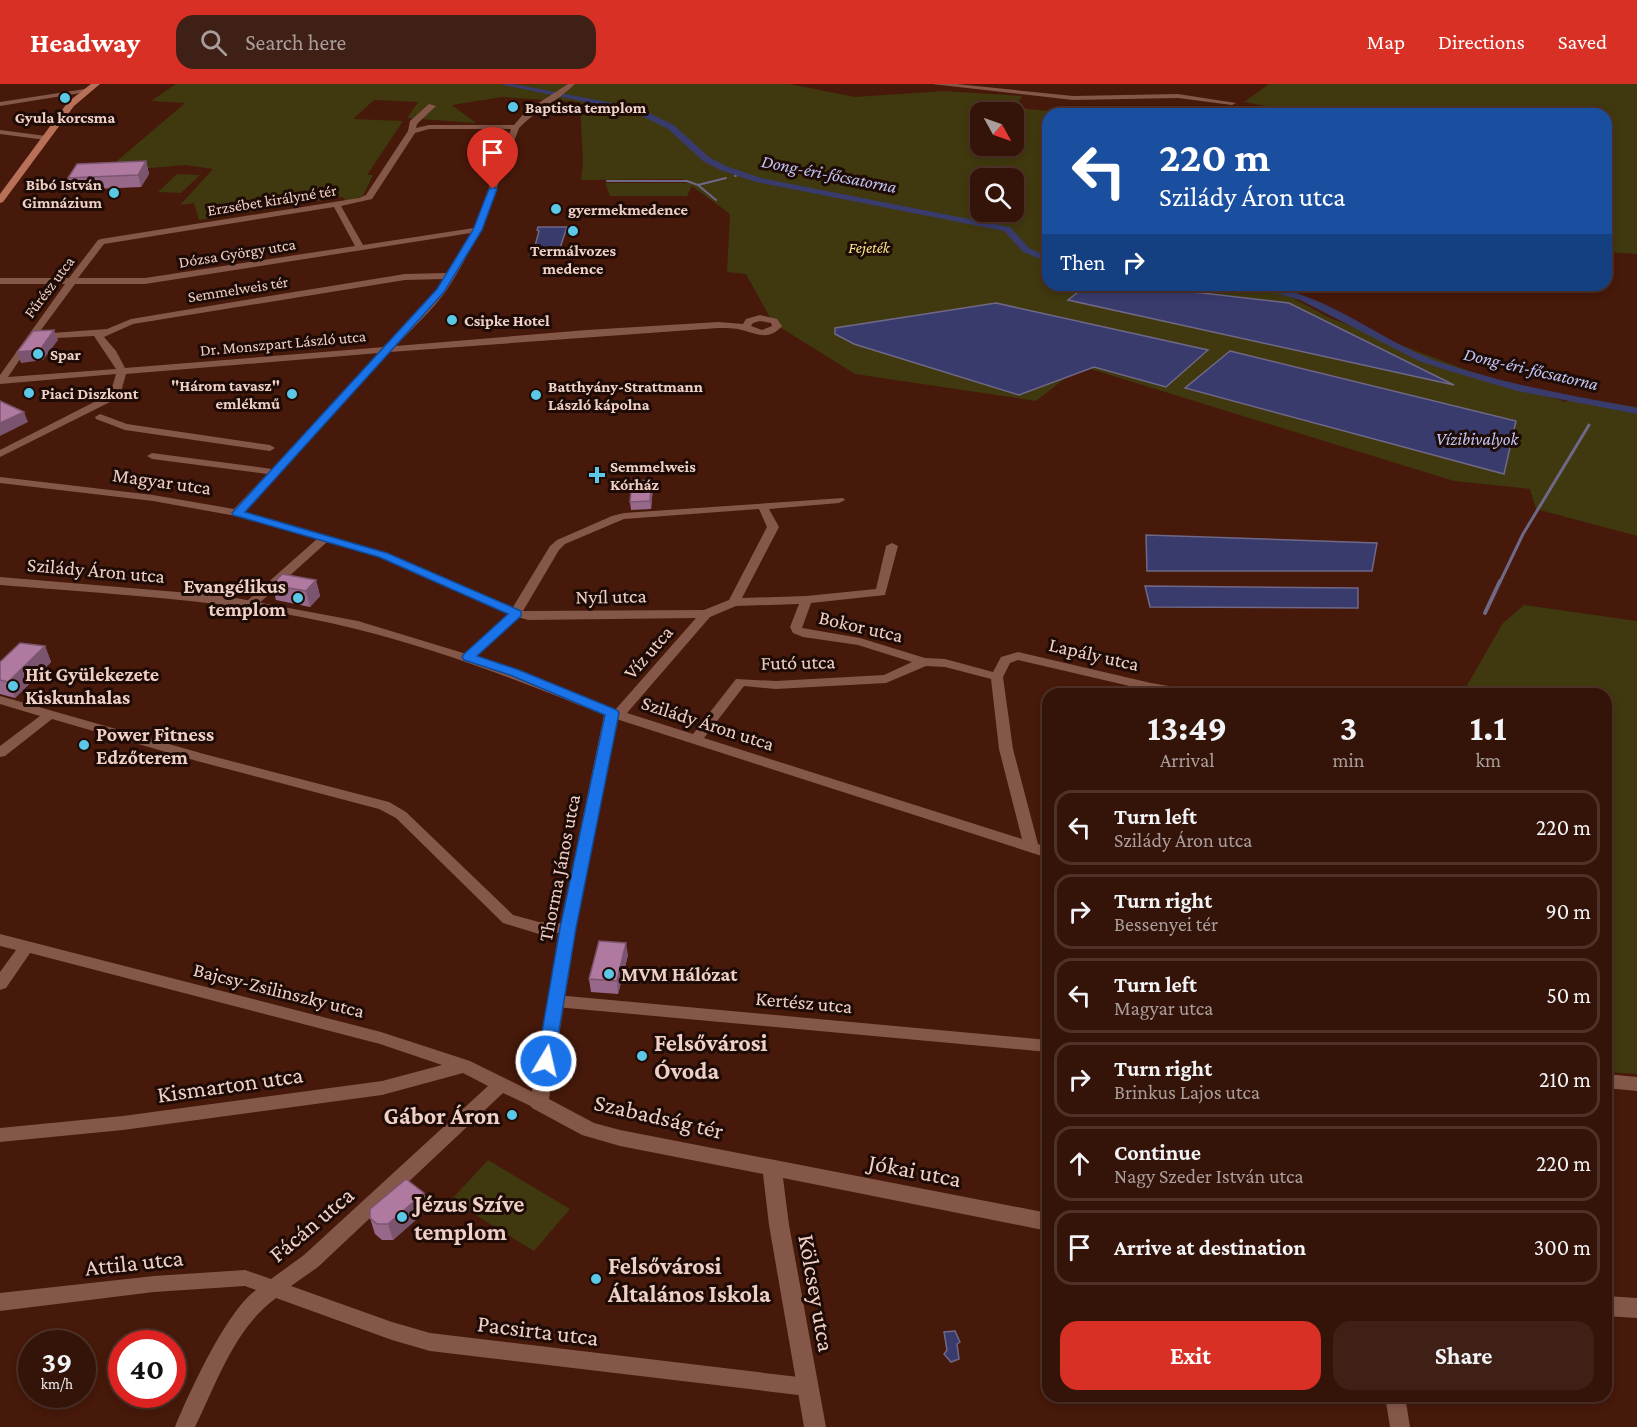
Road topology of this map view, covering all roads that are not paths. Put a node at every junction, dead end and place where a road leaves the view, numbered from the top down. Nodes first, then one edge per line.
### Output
1 (96, 84) edge
2 (572, 84) edge
3 (935, 84) edge
4 (85, 91) junction
5 (0, 104) edge
6 (1232, 104) dead end
7 (432, 106) dead end
8 (516, 127) junction
9 (412, 131) junction
10 (0, 132) edge
11 (13, 134) junction
12 (46, 138) junction
13 (0, 142) edge
14 (0, 200) edge
15 (337, 205) junction
16 (477, 230) junction
17 (101, 242) joint
18 (361, 249) junction
19 (451, 276) junction
20 (0, 281) edge
21 (72, 282) junction
22 (746, 327) dead end
23 (99, 333) junction
24 (31, 336) junction
25 (387, 349) junction
26 (122, 371) junction
27 (1, 381) edge
28 (100, 417) dead end
29 (270, 448) dead end
30 (188, 449) junction
31 (0, 454) edge
32 (152, 456) dead end
33 (273, 472) junction
34 (0, 480) edge
35 (839, 500) dead end
36 (763, 507) junction
37 (237, 513) junction
38 (325, 538) junction
39 (892, 546) dead end
40 (0, 581) edge
41 (806, 600) junction
42 (734, 602) junction
43 (251, 604) junction
44 (516, 613) junction
45 (706, 614) junction
46 (468, 657) junction
47 (924, 662) junction
48 (997, 677) junction
49 (1157, 688) edge
50 (0, 700) edge
51 (51, 714) junction
52 (615, 714) junction
53 (696, 739) junction
54 (0, 753) edge
55 (1031, 847) junction
56 (1042, 851) edge
57 (568, 928) junction
58 (0, 940) edge
59 (25, 948) junction
60 (0, 984) edge
61 (556, 1001) junction
62 (1042, 1045) edge
63 (464, 1066) junction
64 (1612, 1082) edge
65 (502, 1083) junction
66 (1637, 1084) edge
67 (539, 1103) junction
68 (0, 1135) edge
69 (772, 1168) junction
70 (1042, 1221) edge
71 (271, 1287) junction
72 (0, 1302) edge
73 (1612, 1306) edge
74 (1637, 1308) edge
75 (807, 1387) junction
76 (1396, 1402) edge
77 (185, 1427) edge
78 (815, 1427) edge
79 (1400, 1427) edge

1 - 4 main road
2 - 8 street
3 - 6 street
4 - 5 street
4 - 12 main road
7 - 9 street, Erzsébet királyné tér
8 - 9 street
8 - 16 street
9 - 15 street, Erzsébet királyné tér
10 - 11 street
11 - 12 street
11 - 13 street
12 - 14 main road
15 - 17 street, Erzsébet királyné tér
15 - 18 street
16 - 18 street, Dózsa György utca
16 - 19 street
17 - 21 street, Fűrész utca
18 - 21 street, Dózsa György utca
19 - 23 street, Semmelweis tér
19 - 25 street
20 - 21 street, Dózsa György utca
21 - 24 street, Fűrész utca
22 - 25 street, Dr. Monszpart László utca
23 - 24 street, Semmelweis tér
23 - 26 street
24 - 27 street, Fűrész utca
25 - 26 street, Dr. Monszpart László utca
25 - 33 street
26 - 27 street, Dr. Monszpart László utca
26 - 31 street
28 - 30 street
29 - 30 street
30 - 32 street
30 - 33 street
33 - 37 street
34 - 37 street, Magyar utca
35 - 36 street
36 - 42 street
36 - 44 street
37 - 38 street, Magyar utca
38 - 43 street
38 - 44 street, Magyar utca
39 - 41 street, Bokor utca
40 - 43 street, Szilády Áron utca
41 - 42 street
41 - 47 street, Bokor utca
42 - 45 street
43 - 46 street, Szilády Áron utca
44 - 45 street, Nyíl utca
44 - 46 street
45 - 52 street, Víz utca
46 - 52 street, Szilády Áron utca
47 - 48 street, Bokor utca
47 - 53 street, Futó utca
48 - 49 street, Lapály utca
48 - 55 street
50 - 51 street
51 - 54 street
51 - 57 street
52 - 53 street, Szilády Áron utca
52 - 57 street, Thorma János utca
53 - 55 street, Szilády Áron utca
55 - 56 street, Szilády Áron utca
57 - 61 street, Thorma János utca
58 - 59 street, Bajcsy-Zsilinszky utca
59 - 60 street
59 - 63 street, Bajcsy-Zsilinszky utca
61 - 62 street, Kertész utca
61 - 67 street, Thorma János utca
63 - 65 street, Bajcsy-Zsilinszky utca
63 - 68 street, Kismarton utca
64 - 66 street
65 - 67 street, Bajcsy-Zsilinszky utca
65 - 71 street, Fácán utca
67 - 69 street, Szabadság tér
69 - 70 street, Jókai utca
69 - 75 street, Kölcsey utca
71 - 72 street, Attila utca
71 - 75 street, Pacsirta utca
71 - 77 street, Fácán utca
73 - 74 street
75 - 78 street, Kölcsey utca
76 - 79 street

